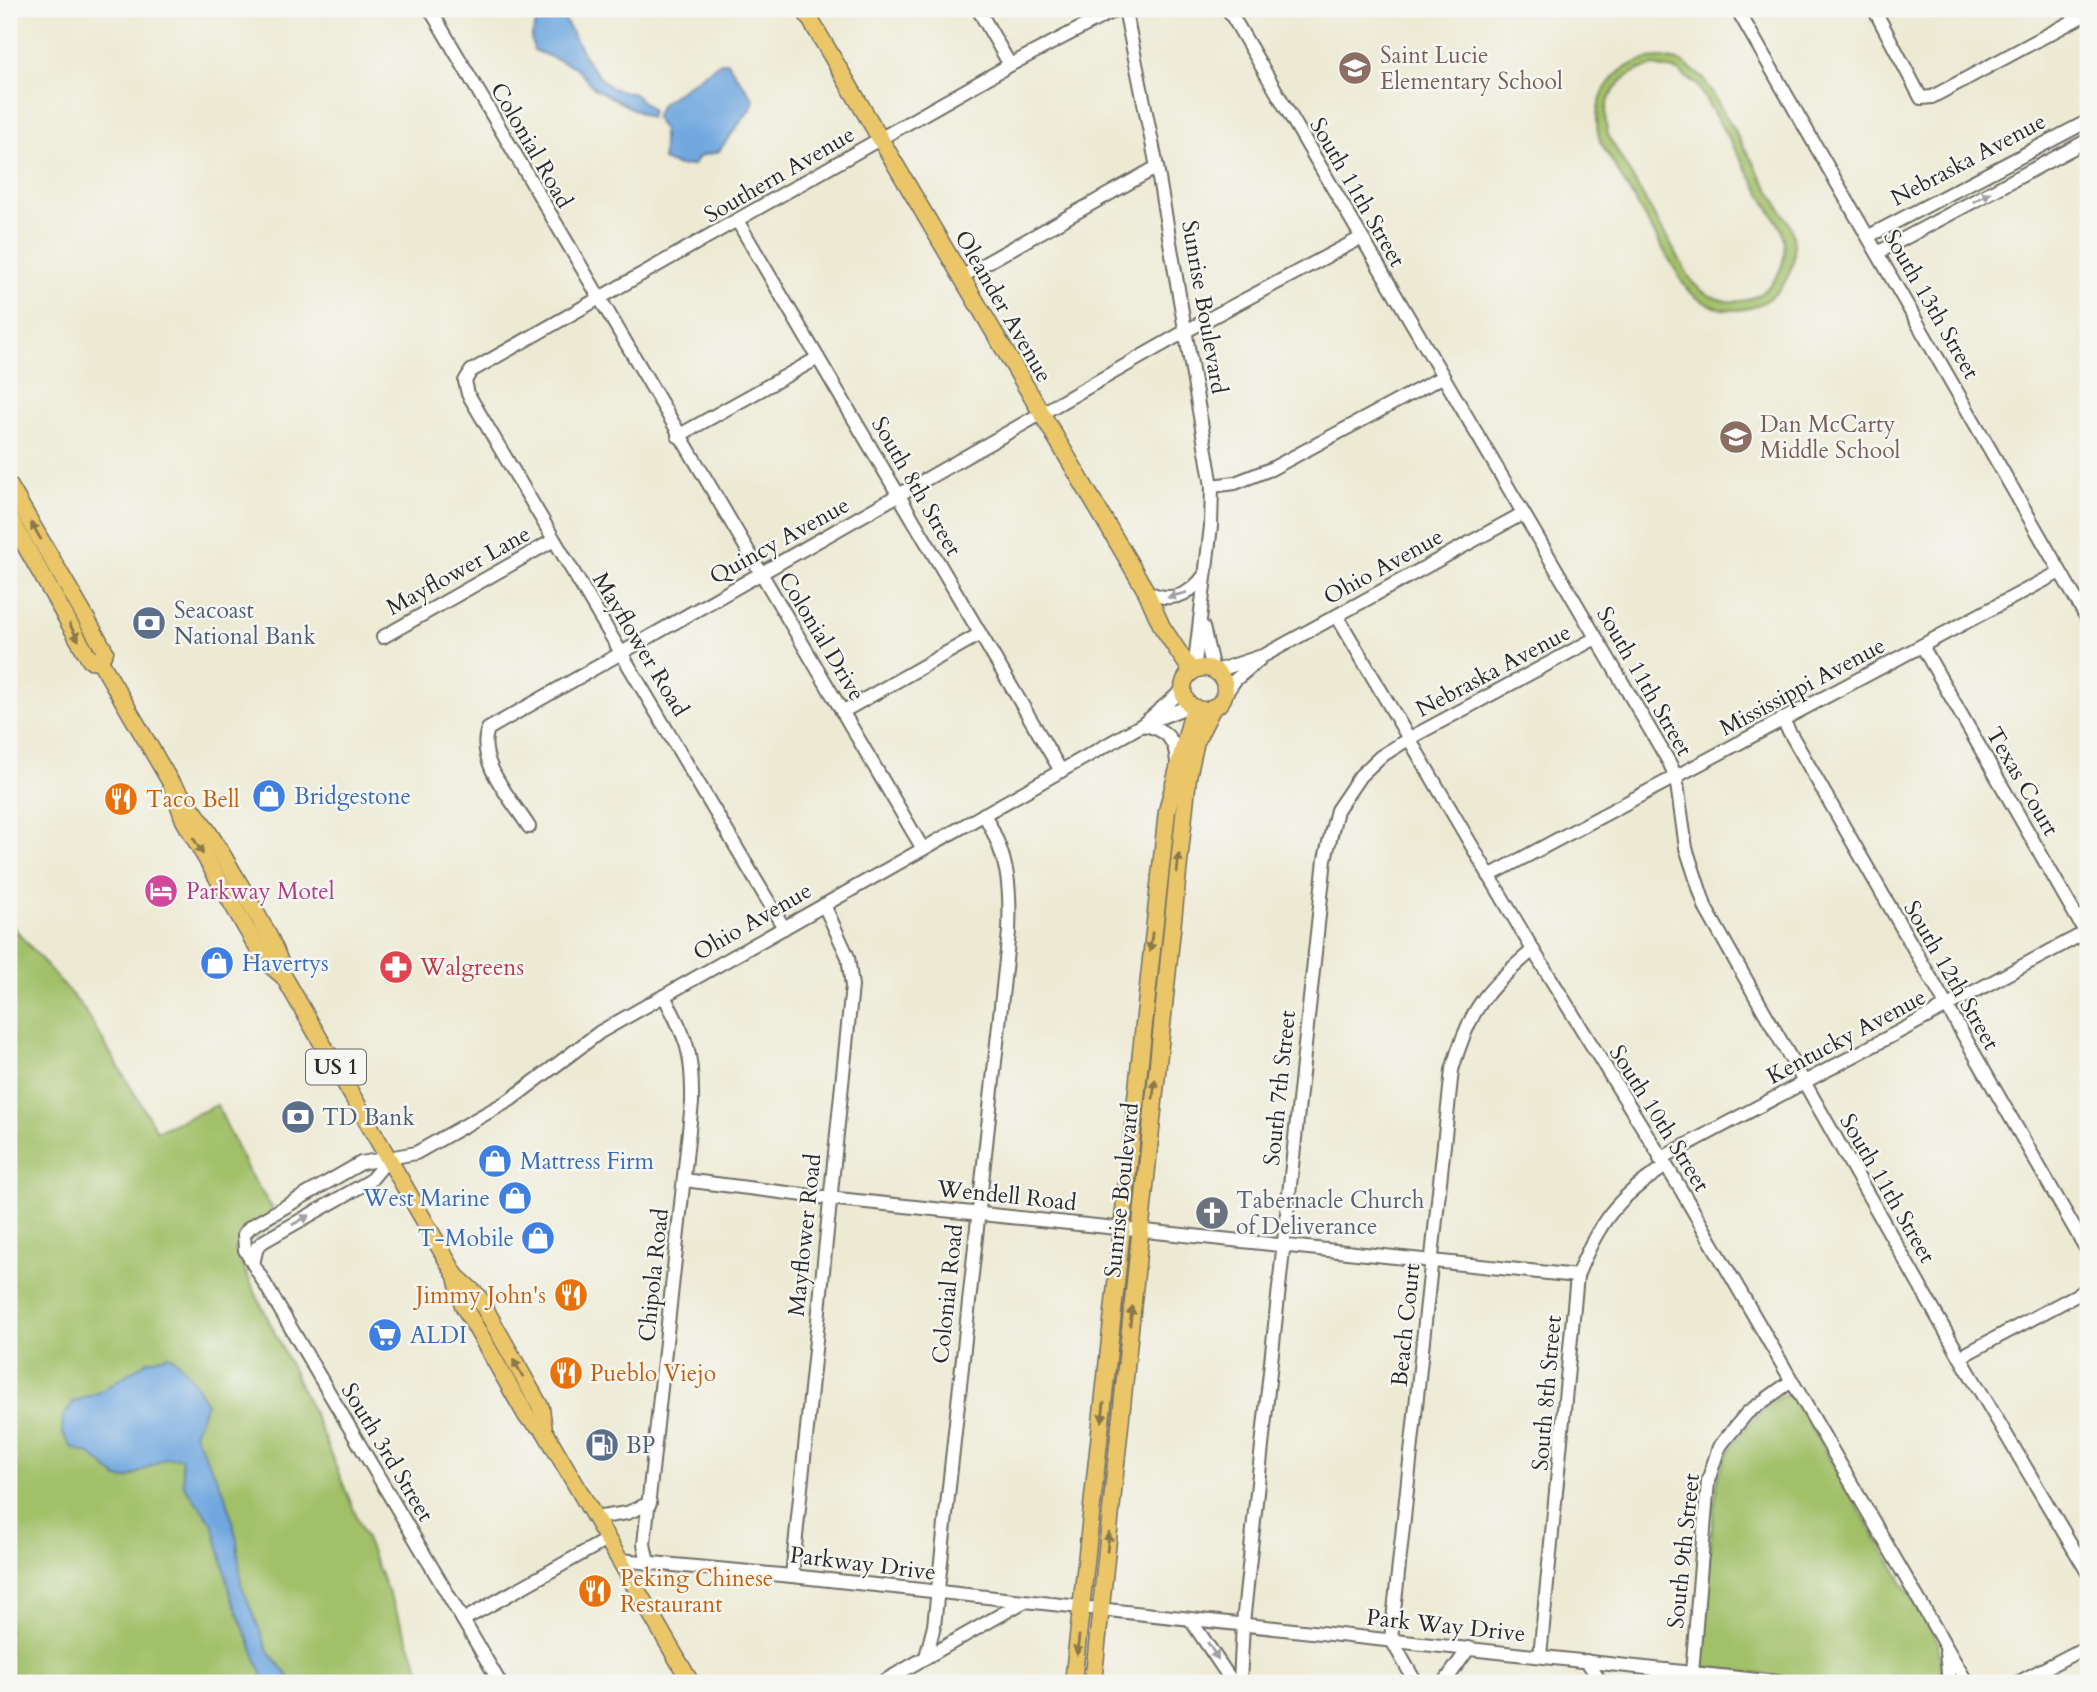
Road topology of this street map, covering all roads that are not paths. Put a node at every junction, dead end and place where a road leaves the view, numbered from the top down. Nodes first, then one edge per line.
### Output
1 (430, 9) edge
2 (804, 9) edge
3 (978, 9) edge
4 (1117, 9) edge
5 (1125, 9) edge
6 (1228, 9) edge
7 (1737, 9) edge
8 (1874, 9) edge
9 (2079, 14) edge
10 (1010, 65) junction
11 (2088, 121) edge
12 (2052, 137) junction
13 (881, 140) junction
14 (2088, 140) edge
15 (2061, 154) junction
16 (1157, 167) junction
17 (1950, 192) junction
18 (1959, 209) junction
19 (738, 222) junction
20 (1869, 236) junction
21 (1361, 238) junction
22 (1879, 252) junction
23 (961, 277) junction
24 (599, 301) junction
25 (1186, 331) junction
26 (818, 358) junction
27 (1442, 377) junction
28 (466, 381) joint
29 (1041, 415) junction
30 (678, 436) junction
31 (9, 485) edge
32 (1212, 486) junction
33 (899, 497) junction
34 (1522, 514) junction
35 (9, 517) edge
36 (554, 540) junction
37 (2060, 572) junction
38 (761, 574) junction
39 (1203, 577) junction
40 (1146, 592) junction
41 (1201, 616) junction
42 (1337, 616) junction
43 (2088, 620) edge
44 (1162, 627) junction
45 (980, 634) junction
46 (383, 637) dead end
47 (1596, 639) junction
48 (1922, 646) junction
49 (621, 653) junction
50 (1265, 655) junction
51 (100, 662) junction
52 (1193, 671) junction
53 (1214, 671) junction
54 (1184, 689) junction
55 (1219, 702) junction
56 (1193, 706) junction
57 (842, 712) junction
58 (1782, 719) junction
59 (1142, 724) junction
60 (1410, 738) junction
61 (1177, 764) junction
62 (1061, 771) junction
63 (1676, 777) junction
64 (984, 814) junction
65 (529, 827) dead end
66 (923, 849) junction
67 (1489, 876) junction
68 (824, 905) junction
69 (784, 928) junction
70 (2087, 934) edge
71 (1533, 950) junction
72 (664, 996) junction
73 (1946, 1007) junction
74 (1803, 1082) junction
75 (389, 1158) junction
76 (1662, 1163) junction
77 (684, 1180) junction
78 (828, 1198) junction
79 (977, 1213) junction
80 (1122, 1228) junction
81 (1139, 1230) junction
82 (242, 1242) joint
83 (1283, 1246) junction
84 (2088, 1252) edge
85 (1433, 1260) junction
86 (253, 1264) junction
87 (1577, 1276) junction
88 (2088, 1289) edge
89 (1960, 1357) junction
90 (1790, 1382) junction
91 (650, 1503) junction
92 (595, 1518) junction
93 (608, 1539) junction
94 (620, 1560) junction
95 (648, 1563) junction
96 (2088, 1573) edge
97 (792, 1576) junction
98 (937, 1593) junction
99 (1024, 1602) junction
100 (1083, 1608) junction
101 (1101, 1610) junction
102 (1190, 1619) junction
103 (463, 1620) junction
104 (1243, 1623) junction
105 (1391, 1640) junction
106 (1945, 1645) junction
107 (2088, 1646) edge
108 (1469, 1648) junction
109 (1540, 1656) junction
110 (926, 1657) junction
111 (1587, 1661) junction
112 (1665, 1670) junction
113 (1692, 1673) junction
114 (500, 1683) edge
115 (691, 1683) edge
116 (881, 1683) edge
117 (1073, 1683) edge
118 (1093, 1683) edge
119 (1233, 1683) edge
120 (1240, 1683) edge
121 (1416, 1683) edge
122 (1444, 1683) edge
123 (1601, 1683) edge
124 (1652, 1683) edge
125 (1785, 1683) edge
126 (1952, 1683) edge
127 (1965, 1683) edge
128 (2017, 1683) edge

1 - 24 street, Colonial Road
2 - 13 main road, Oleander Avenue
3 - 10 street
4 - 10 street, Southern Avenue
5 - 16 street, Sunrise Boulevard
6 - 21 street, South 11th Street
7 - 20 street, South 13th Street
8 - 9 street
10 - 13 street, Southern Avenue
11 - 12 street, Nebraska Avenue
12 - 15 street
12 - 17 street, Nebraska Avenue
13 - 19 street, Southern Avenue
13 - 23 main road, Oleander Avenue
14 - 15 street, Nebraska Avenue
18 -> 15 street, Nebraska Avenue
16 - 23 street
16 - 25 street, Sunrise Boulevard
17 - 18 street
17 - 20 street, Nebraska Avenue
18 - 22 street, Nebraska Avenue
19 - 24 street, Southern Avenue
19 - 26 street, South 8th Street
20 - 22 street, South 13th Street
21 - 25 street, Quincy Avenue
21 - 27 street, South 11th Street
22 - 37 street, South 13th Street
23 - 29 main road, Oleander Avenue
24 - 28 street, Southern Avenue
24 - 30 street, Colonial Drive
25 - 29 street, Quincy Avenue
25 - 32 street, Sunrise Boulevard
26 - 30 street
26 - 33 street, South 8th Street
27 - 32 street
27 - 34 street, South 11th Street
28 - 36 street, Mayflower Road
29 - 33 street, Quincy Avenue
29 - 40 main road, Oleander Avenue
30 - 38 street, Colonial Drive
51 -> 31 main road, US 1
32 - 39 street, Sunrise Boulevard
33 - 38 street, Quincy Avenue
33 - 45 street, South 8th Street
34 - 42 street, Ohio Avenue
34 - 47 street, South 11th Street
35 -> 51 main road, US 1
36 - 46 street, Mayflower Lane
36 - 49 street, Mayflower Road
37 - 43 street, South 13th Street
37 - 48 street, Mississippi Avenue
38 - 49 street, Quincy Avenue
38 - 57 street, Colonial Drive
39 -> 40 street
39 - 41 street, Sunrise Boulevard
40 - 44 main road, Oleander Avenue
41 - 52 street, Sunrise Boulevard
41 - 53 street, Sunrise Boulevard
42 - 50 street, Ohio Avenue
42 - 60 street, South 10th Street
44 - 52 main road, Oleander Avenue
44 - 54 main road, Oleander Avenue
45 - 57 street
45 - 62 street, South 8th Street
47 - 60 street, Nebraska Avenue
47 - 63 street, South 11th Street
48 - 58 street, Mississippi Avenue
48 - 70 street, Texas Court
49 - 65 street, Quincy Avenue
49 - 69 street, Mayflower Road
50 - 53 street, Ohio Avenue
50 - 55 street, Ohio Avenue
51 - 75 main road, US 1
52 - 53 main road
52 - 54 main road
53 - 55 main road
54 - 56 main road
54 - 59 street, Ohio Avenue
55 - 56 main road
81 -> 55 main road, Sunrise Boulevard
56 - 59 street, Ohio Avenue
56 - 61 main road, Sunrise Boulevard
57 - 66 street, Colonial Drive
58 - 63 street, Mississippi Avenue
58 - 73 street, South 12th Street
59 - 61 street
59 - 62 street, Ohio Avenue
60 - 67 street, South 10th Street
60 - 83 street, South 7th Street
61 -> 80 main road, Sunrise Boulevard
62 - 64 street, Ohio Avenue
63 - 67 street, Mississippi Avenue
63 - 74 street, South 11th Street
64 - 66 street, Ohio Avenue
64 - 79 street, Colonial Road
66 - 68 street, Ohio Avenue
67 - 71 street, South 10th Street
68 - 69 street, Ohio Avenue
68 - 78 street, Mayflower Road
69 - 72 street, Ohio Avenue
70 - 73 street, Kentucky Avenue
71 - 76 street, South 10th Street
71 - 85 street, Beach Court
72 - 75 street, Ohio Avenue
72 - 77 street, Chipola Road
73 - 74 street, Kentucky Avenue
73 - 84 street, South 12th Street
74 - 76 street, Kentucky Avenue
74 - 89 street, South 11th Street
75 - 82 street, Ohio Avenue
86 -> 75 street
75 - 92 main road, US 1
76 - 87 street, South 8th Street
76 - 90 street, South 10th Street
77 - 78 street, Wendell Road
77 - 91 street, Chipola Road
78 - 79 street, Wendell Road
78 - 97 street, Mayflower Road
79 - 80 street, Wendell Road
79 - 98 street, Colonial Road
80 - 81 street, Wendell Road
80 -> 100 main road, Sunrise Boulevard
81 - 83 street, Wendell Road
101 -> 81 main road, Sunrise Boulevard
82 - 86 street, South 3rd Street
83 - 85 street, Wendell Road
83 - 104 street, South 7th Street
85 - 87 street, Wendell Road
85 - 105 street, Beach Court
86 - 103 street, South 3rd Street
87 - 109 street, South 8th Street
88 - 89 street
89 - 96 street, South 11th Street
90 - 106 street, South 10th Street
90 - 113 street, South 9th Street
91 - 92 street
91 - 95 street, Chipola Road
92 - 93 main road, US 1
93 - 94 main road, US 1
93 - 103 street
94 - 95 street, Parkway Drive
94 - 115 main road, US 1
95 - 97 street, Parkway Drive
97 - 98 street, Parkway Drive
98 - 99 street, Parkway Drive
98 - 110 street, Colonial Road
99 - 100 street, Parkway Drive
99 - 110 street
100 - 101 street, Parkway Drive
100 -> 117 main road, Sunrise Boulevard
101 - 102 street, Park Way Drive
101 - 118 main road, Sunrise Boulevard
102 - 104 street, Park Way Drive
102 -> 119 street
103 - 114 street, South 3rd Street
104 - 105 street, Park Way Drive
104 - 120 street, South 7th Street
105 - 108 street, Park Way Drive
105 - 121 street
106 - 126 street, South 10th Street
106 - 127 street, South 10th Street
107 - 128 street
108 - 109 street, Park Way Drive
108 - 122 street
109 - 111 street, Park Way Drive
110 - 116 street
111 - 112 street, Park Way Drive
111 - 123 street
112 - 113 street, Park Way Drive
112 - 124 street
113 - 125 street, Park Way Drive
126 - 127 street

